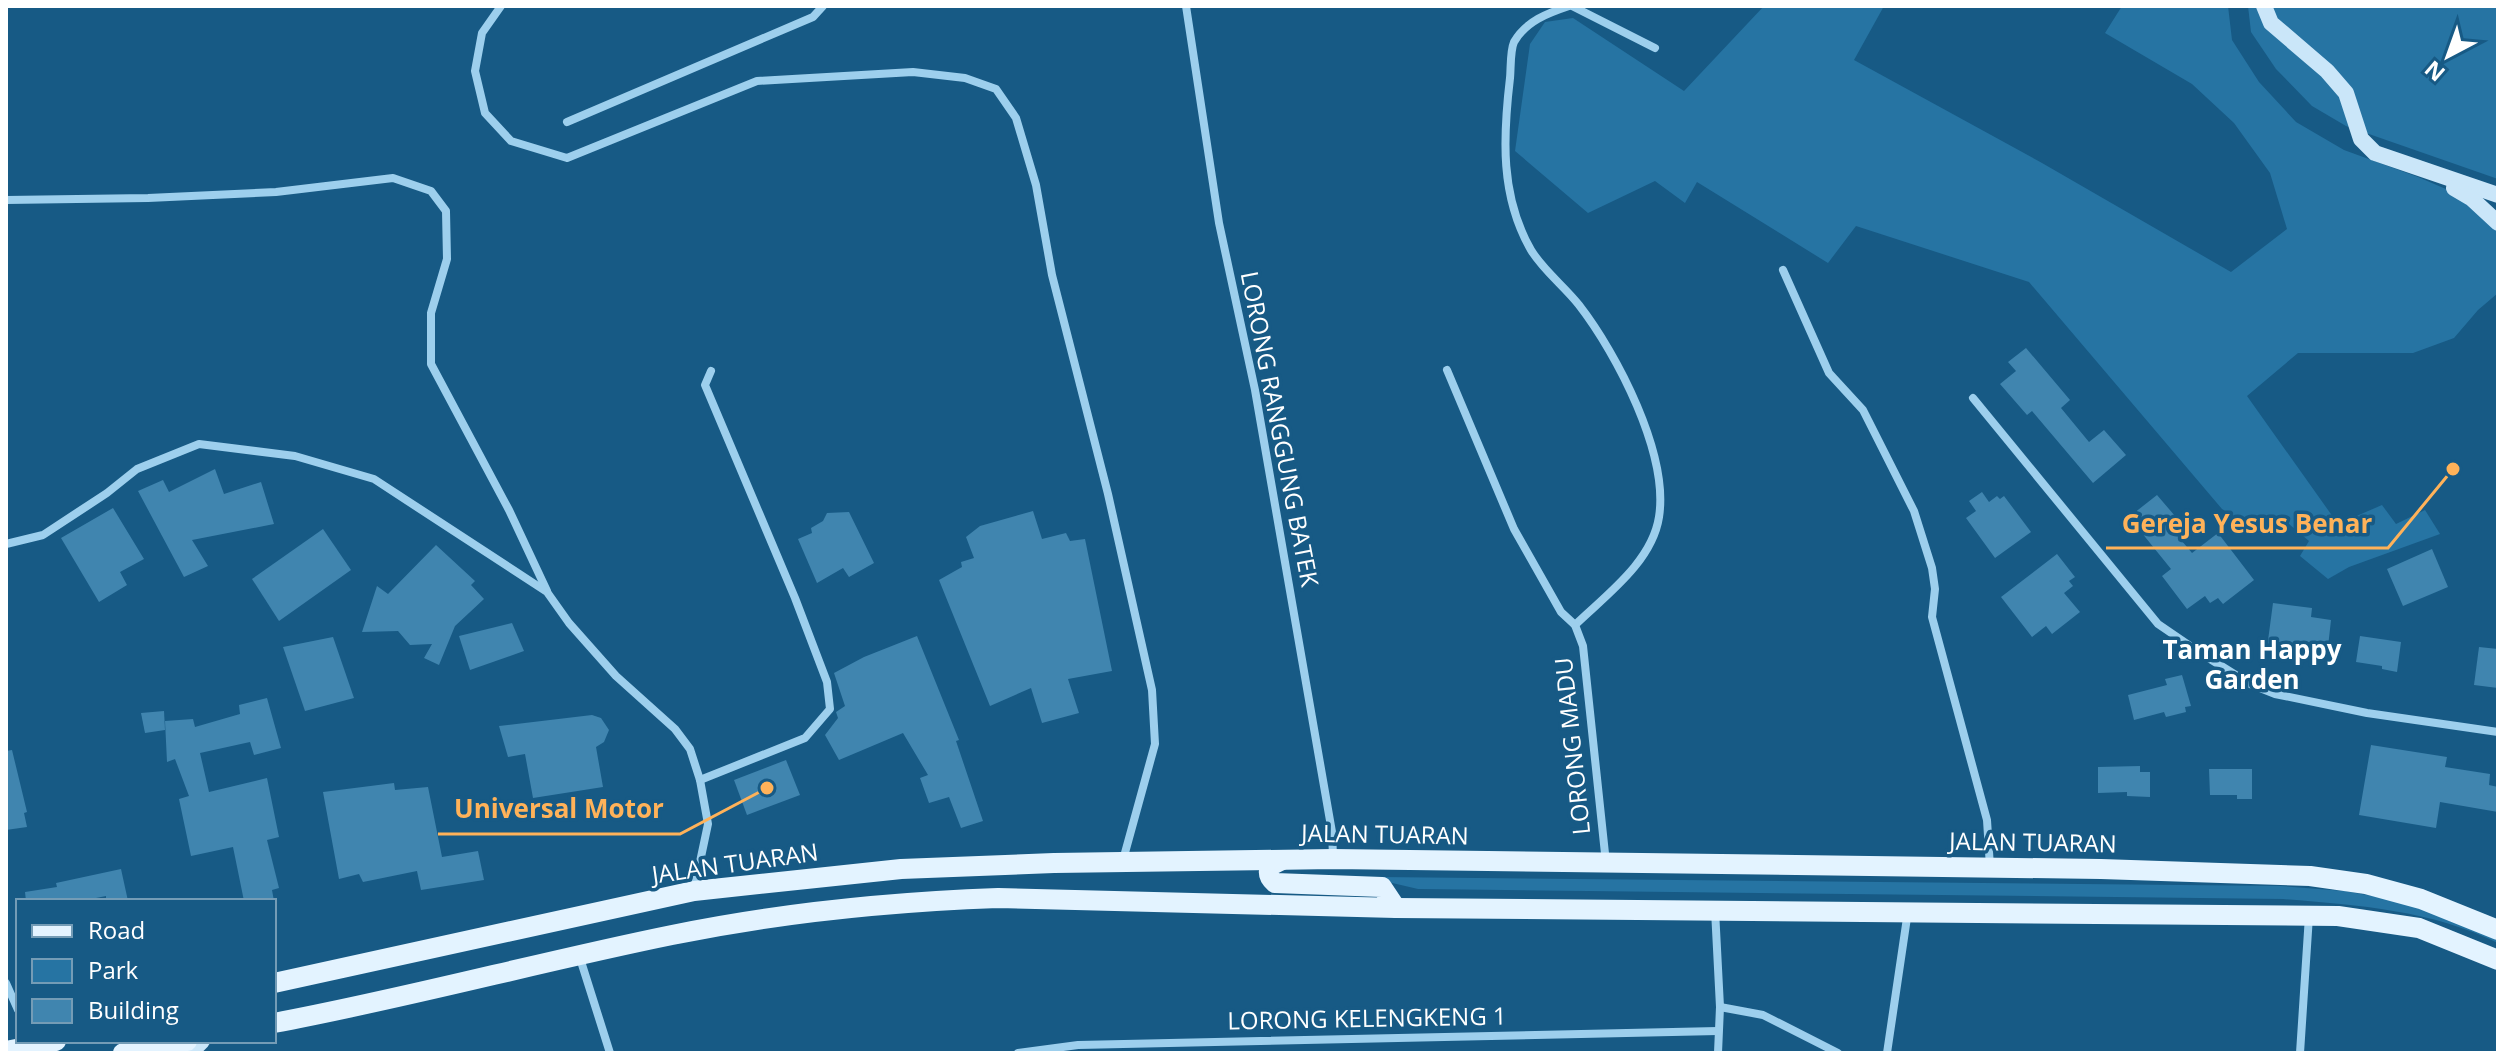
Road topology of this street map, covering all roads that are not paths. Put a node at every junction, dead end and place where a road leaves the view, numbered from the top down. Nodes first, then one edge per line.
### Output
1 (501, 6) edge
2 (823, 6) edge
3 (1186, 6) edge
4 (1571, 6) edge
5 (2264, 6) edge
6 (1655, 48) dead end
7 (567, 122) dead end
8 (2425, 171) junction
9 (2498, 195) edge
10 (6, 200) edge
11 (2498, 223) edge
12 (1783, 270) dead end
13 (1447, 370) dead end
14 (711, 371) dead end
15 (1973, 398) dead end
16 (6, 544) edge
17 (547, 592) junction
18 (1575, 625) junction
19 (2498, 732) edge
20 (700, 780) junction
21 (1333, 859) junction
22 (1282, 860) junction
23 (1606, 863) junction
24 (1122, 864) junction
25 (1990, 868) junction
26 (694, 891) junction
27 (1396, 908) junction
28 (1715, 909) junction
29 (1908, 911) junction
30 (2309, 916) junction
31 (2419, 928) junction
32 (2498, 930) edge
33 (2498, 941) edge
34 (578, 955) junction
35 (2498, 960) edge
36 (6, 983) edge
37 (276, 983) edge
38 (16, 1006) edge
39 (1720, 1007) junction
40 (276, 1023) edge
41 (1718, 1031) junction
42 (46, 1043) edge
43 (175, 1043) edge
44 (151, 1047) edge
45 (6, 1051) edge
46 (123, 1053) edge
47 (610, 1053) edge
48 (1018, 1053) edge
49 (1718, 1053) edge
50 (1838, 1053) edge
51 (1887, 1053) edge
52 (2300, 1053) edge

1 - 24 street
2 - 7 street
3 - 21 street, LORONG RANGGUNG BATEK
4 - 6 street
4 - 18 street
5 - 8 street
8 - 9 street
8 - 11 street
10 - 17 street
12 - 25 street
13 - 18 street, LORONG MADU
14 - 20 street
15 - 19 street
16 - 17 street
17 - 20 street
18 - 23 street, LORONG MADU
20 - 26 street
21 - 22 main road, JALAN TUARAN
21 - 23 main road, JALAN TUARAN
22 - 24 main road, JALAN TUARAN
22 - 27 main road
23 - 25 main road, JALAN TUARAN
24 - 26 main road, JALAN TUARAN
25 - 32 main road, JALAN TUARAN
26 - 37 main road, JALAN TUARAN
27 - 28 main road
27 - 34 main road
28 - 29 main road
28 - 39 street
29 - 30 main road
29 - 51 street
30 - 31 main road
30 - 52 street
31 - 33 main road
31 - 35 main road
34 - 40 main road
34 - 47 street
36 - 38 street
39 - 41 street
39 - 50 street
41 - 48 street, LORONG KELENGKENG 1
41 - 49 street
42 - 45 main road
43 - 44 main road
44 - 46 main road

